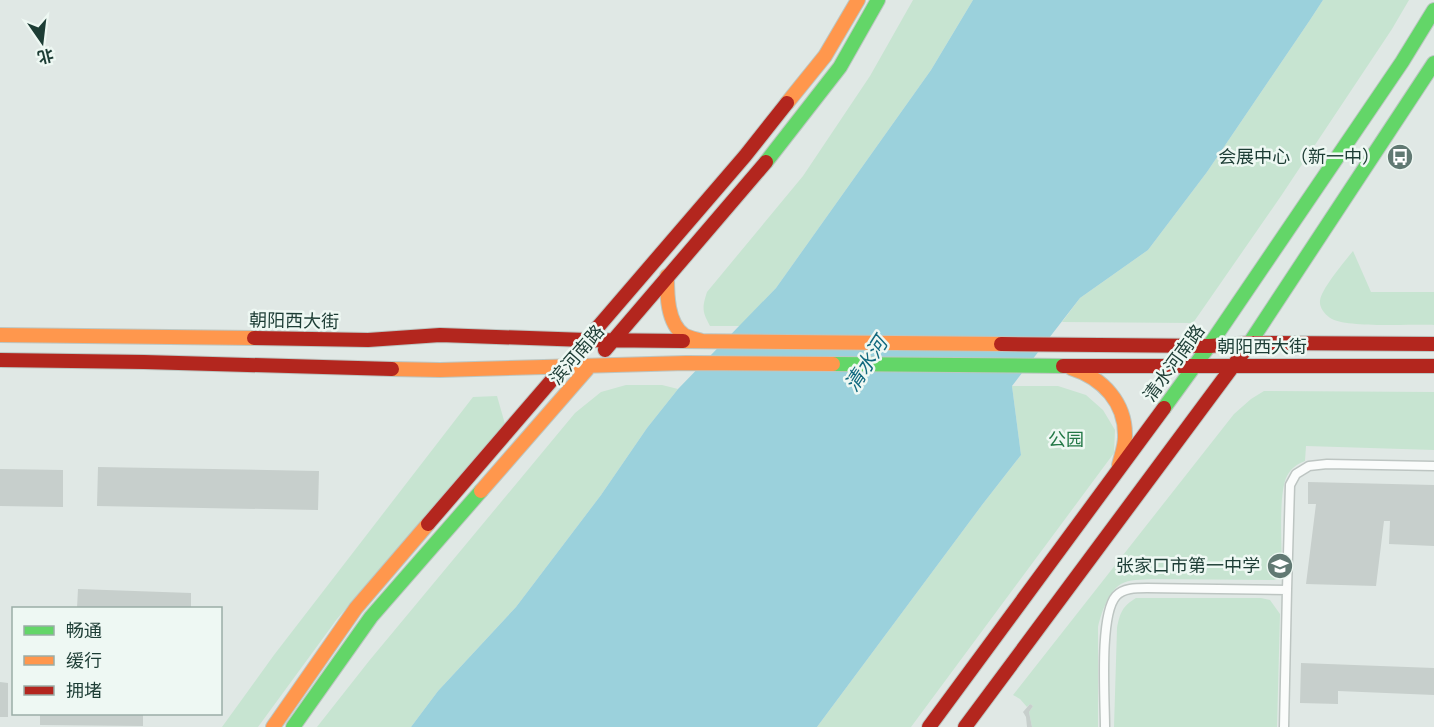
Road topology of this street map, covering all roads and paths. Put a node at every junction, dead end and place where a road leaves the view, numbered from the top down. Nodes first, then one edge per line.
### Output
1 (858, 0) edge
2 (878, 0) edge
3 (1434, 10) edge
4 (1434, 63) edge
5 (667, 276) junction
6 (0, 335) edge
7 (586, 340) junction
8 (614, 340) junction
9 (702, 341) junction
10 (1251, 344) junction
11 (1434, 344) edge
12 (1209, 346) junction
13 (0, 360) edge
14 (1236, 365) junction
15 (564, 366) junction
16 (590, 366) junction
17 (1060, 366) junction
18 (1194, 366) junction
19 (1434, 366) edge
20 (1434, 466) edge
21 (1117, 471) junction
22 (1287, 590) junction
23 (970, 725) edge
24 (273, 727) edge
25 (293, 727) edge
26 (929, 727) edge
27 (1105, 727) edge
28 (1284, 727) edge

1 - 7 main road, 滨河南路
2 - 5 main road, 滨河南路
3 - 12 main road, 清水河南路
4 - 10 main road
5 - 8 main road, 滨河南路
5 - 9 main road
6 - 7 main road, 朝阳西大街
7 - 8 main road, 朝阳西大街
7 - 15 main road, 滨河南路
8 - 9 main road, 朝阳西大街
8 - 16 main road, 滨河南路
9 - 12 main road, 朝阳西大街
10 - 11 main road, 朝阳西大街
10 - 12 main road, 朝阳西大街
10 - 14 main road
12 - 18 main road, 清水河南路
13 - 15 main road
14 - 18 main road, 朝阳西大街
14 - 19 main road, 朝阳西大街
14 - 23 main road
15 - 16 main road, 朝阳西大街
15 - 24 main road, 滨河南路
16 - 17 main road, 朝阳西大街
16 - 25 main road, 滨河南路
17 - 18 main road, 朝阳西大街
17 - 21 main road
18 - 21 main road, 清水河南路
20 - 22 lane
21 - 26 main road, 清水河南路
22 - 27 lane
22 - 28 lane

